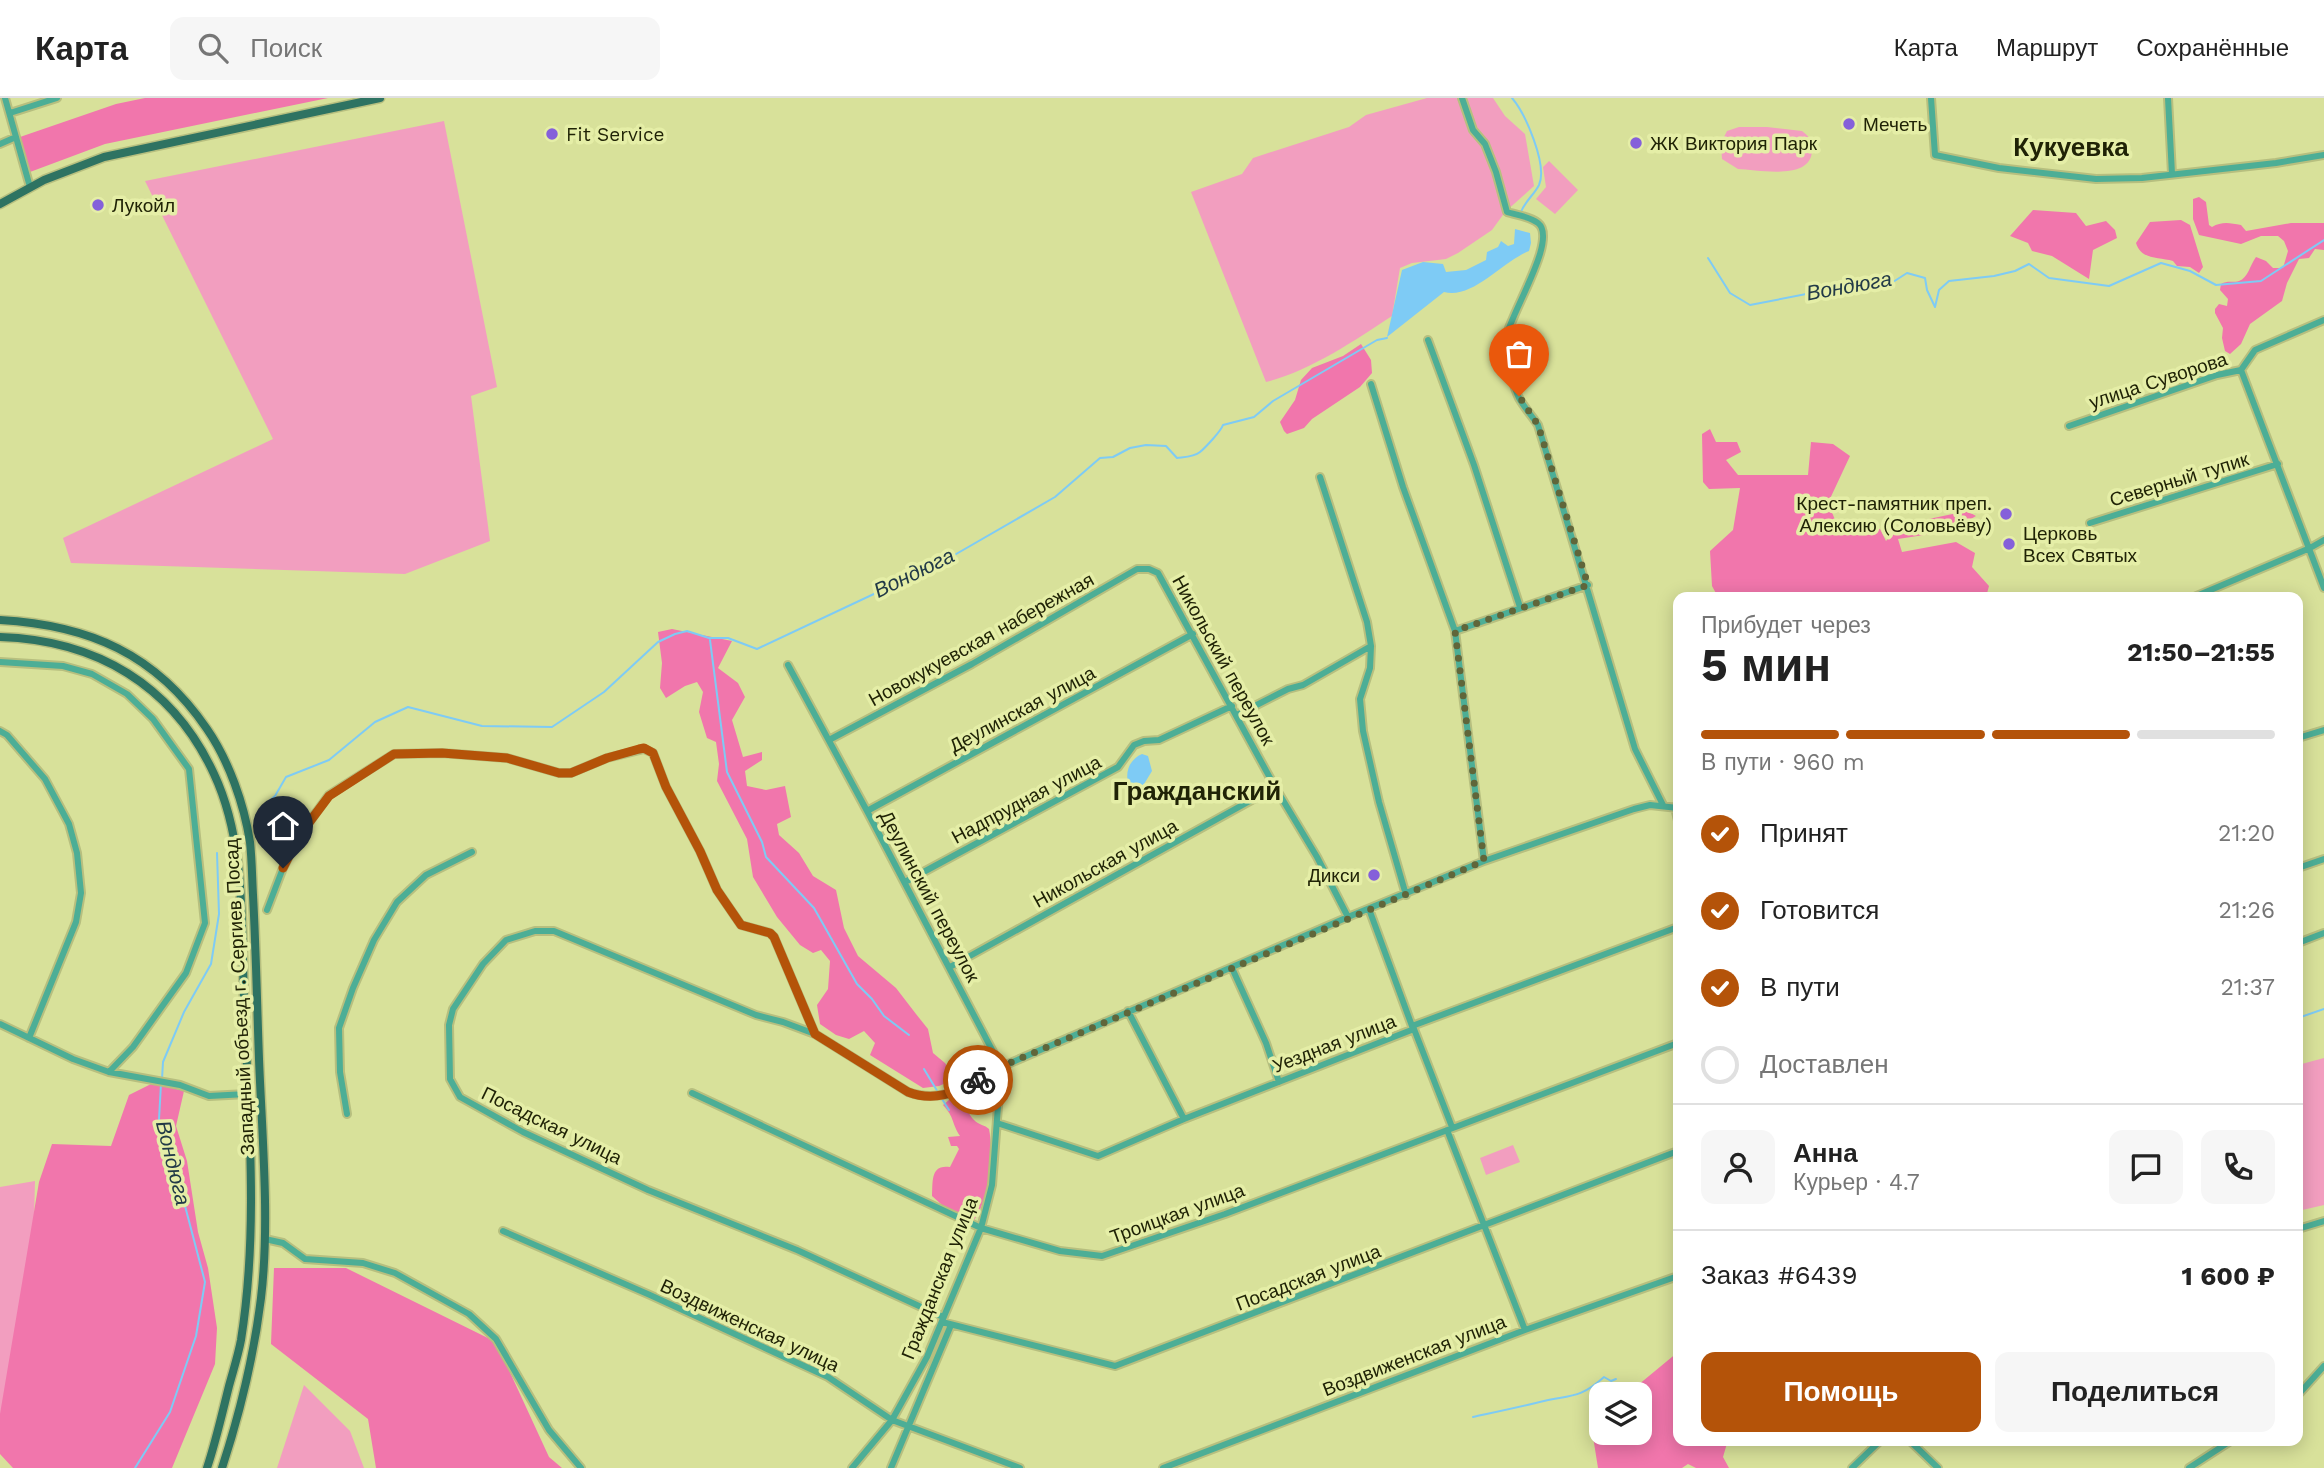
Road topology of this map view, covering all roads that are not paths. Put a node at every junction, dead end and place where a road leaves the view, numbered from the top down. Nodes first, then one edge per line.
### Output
1 (5, 98) edge
2 (57, 98) edge
3 (380, 98) edge
4 (1462, 98) edge
5 (1931, 98) edge
6 (2168, 98) edge
7 (10, 113) junction
8 (16, 136) junction
9 (0, 144) edge
10 (2324, 155) edge
11 (2172, 173) junction
12 (30, 187) junction
13 (1, 205) edge
14 (2324, 320) edge
15 (1428, 340) dead end
16 (2241, 370) junction
17 (1371, 384) dead end
18 (2069, 426) dead end
19 (2278, 464) junction
20 (1320, 477) dead end
21 (2090, 523) dead end
22 (2324, 540) edge
23 (2310, 548) junction
24 (1149, 569) joint
25 (1588, 585) junction
26 (2324, 588) edge
27 (2206, 592) edge
28 (1520, 607) junction
29 (0, 620) edge
30 (1455, 631) junction
31 (1193, 634) junction
32 (0, 637) edge
33 (1371, 646) junction
34 (0, 662) edge
35 (788, 665) dead end
36 (1232, 706) junction
37 (1237, 715) junction
38 (2324, 730) edge
39 (0, 731) edge
40 (2303, 736) edge
41 (829, 740) junction
42 (1275, 787) junction
43 (1663, 805) junction
44 (1673, 807) edge
45 (867, 811) junction
46 (472, 852) dead end
47 (2324, 859) edge
48 (1484, 861) junction
49 (2303, 866) edge
50 (905, 882) junction
51 (1406, 895) junction
52 (1368, 909) junction
53 (267, 910) dead end
54 (1348, 918) junction
55 (1673, 929) edge
56 (2324, 933) edge
57 (2303, 941) edge
58 (950, 967) junction
59 (1232, 968) junction
60 (1128, 1012) junction
61 (0, 1024) edge
62 (1413, 1028) junction
63 (815, 1034) junction
64 (29, 1038) junction
65 (1673, 1045) edge
66 (1000, 1067) junction
67 (110, 1072) junction
68 (1279, 1082) junction
69 (692, 1093) dead end
70 (247, 1094) junction
71 (347, 1114) dead end
72 (1184, 1119) junction
73 (997, 1123) junction
74 (1449, 1128) junction
75 (1673, 1153) edge
76 (2324, 1221) edge
77 (1484, 1226) junction
78 (2303, 1227) edge
79 (981, 1228) junction
80 (503, 1231) dead end
81 (265, 1239) junction
82 (1673, 1278) edge
83 (942, 1319) junction
84 (951, 1325) junction
85 (1525, 1330) junction
86 (2324, 1366) edge
87 (2303, 1389) edge
88 (892, 1420) junction
89 (910, 1426) junction
90 (1875, 1446) edge
91 (1915, 1446) edge
92 (2223, 1446) edge
93 (207, 1468) edge
94 (222, 1468) edge
95 (581, 1468) edge
96 (852, 1468) edge
97 (891, 1468) edge
98 (1020, 1468) edge
99 (1163, 1468) edge
100 (1852, 1468) edge
101 (1938, 1468) edge
102 (2189, 1468) edge

1 - 7 street
2 - 7 street
3 - 12 main road
4 - 25 street
5 - 11 street
6 - 11 street
7 - 8 street
8 - 9 street
8 - 12 street
10 - 11 street
12 - 13 main road
14 - 16 street, улица Суворова
15 - 28 street
16 - 18 street, улица Суворова
16 - 19 street
17 - 30 street
19 - 21 street, Северный тупик
19 - 23 street
20 - 33 street
22 - 23 street
23 - 26 street
23 - 27 street
24 - 31 street, Никольский переулок
24 - 41 street, Новокукуевская набережная
25 - 28 street
25 - 43 street
28 - 30 street
29 - 81 main road, Западный объезд г. Сергиев Посад
30 - 48 street
31 - 36 street, Никольский переулок
31 - 45 street, Деулинская улица
32 - 70 main road, Западный объезд г. Сергиев Посад
33 - 37 street
33 - 51 street
34 - 67 street
35 - 41 street, Деулинский переулок
36 - 37 street, Никольский переулок
36 - 50 street, Надпрудная улица
37 - 42 street, Никольский переулок
38 - 40 street
39 - 64 street
41 - 45 street, Деулинский переулок
42 - 54 street, Никольский переулок
42 - 58 street, Никольская улица
43 - 44 street
43 - 48 street
45 - 50 street, Деулинский переулок
46 - 71 street
47 - 49 street
48 - 51 street
50 - 58 street, Деулинский переулок
51 - 52 street
52 - 54 street
52 - 62 street
53 - 63 street
54 - 59 street
55 - 62 street, Уездная улица
56 - 57 street
58 - 66 street, Деулинский переулок
59 - 60 street
59 - 68 street
60 - 66 street
60 - 72 street
61 - 64 street
62 - 68 street, Уездная улица
62 - 74 street
63 - 66 street, Посадская улица
63 - 83 street, Посадская улица
64 - 67 street
65 - 74 street, Троицкая улица
66 - 73 street, Гражданская улица
67 - 70 street
68 - 72 street, Уездная улица
69 - 79 street, Троицкая улица
70 - 93 main road, Западный объезд г. Сергиев Посад
72 - 73 street, Уездная улица
73 - 79 street, Гражданская улица
74 - 77 street
74 - 79 street, Троицкая улица
75 - 77 street, Посадская улица
76 - 78 street
77 - 84 street, Посадская улица
77 - 85 street
79 - 83 street, Гражданская улица
80 - 88 street, Воздвиженская улица
81 - 94 main road, Западный объезд г. Сергиев Посад
81 - 95 street
82 - 85 street, Воздвиженская улица
83 - 84 street, Посадская улица
83 - 88 street, Гражданская улица
84 - 89 street
85 - 99 street, Воздвиженская улица
86 - 87 street
88 - 89 street, Воздвиженская улица
88 - 96 street, Гражданская улица
89 - 97 street
89 - 98 street, Воздвиженская улица
90 - 100 street
91 - 101 street
92 - 102 street

